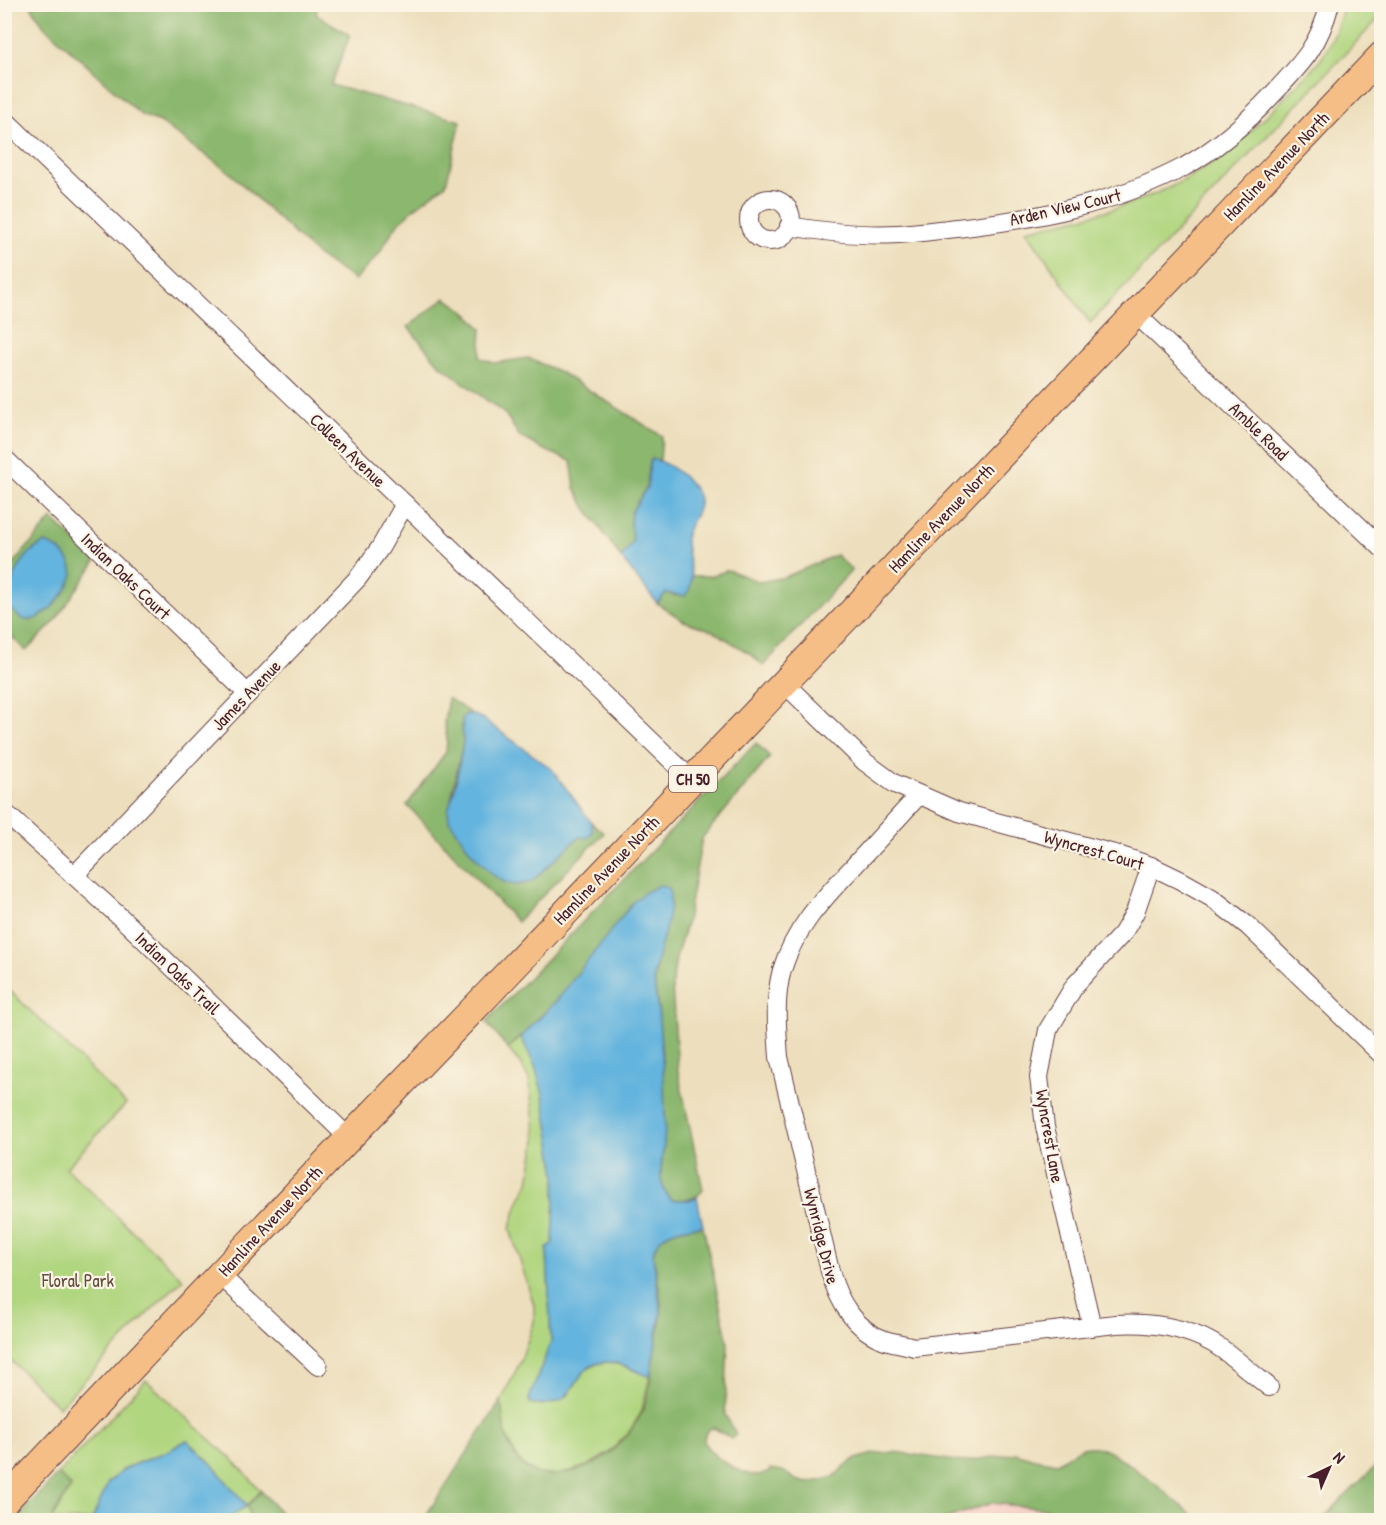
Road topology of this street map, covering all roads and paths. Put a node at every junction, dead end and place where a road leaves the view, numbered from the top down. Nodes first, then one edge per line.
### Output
1 (1330, 4) edge
2 (1382, 55) edge
3 (4, 119) edge
4 (789, 226) dead end
5 (1136, 314) junction
6 (4, 458) edge
7 (405, 504) junction
8 (1382, 548) edge
9 (784, 682) junction
10 (248, 694) junction
11 (692, 780) junction
12 (919, 795) junction
13 (4, 812) edge
14 (1151, 866) junction
15 (74, 876) junction
16 (1382, 1055) edge
17 (349, 1138) junction
18 (220, 1275) junction
19 (1092, 1327) junction
20 (318, 1366) dead end
21 (1269, 1387) dead end
22 (4, 1502) edge

1 - 4 street, Arden View Court
2 - 5 main road, Hamline Avenue North / CH 50
3 - 7 street, Colleen Avenue
5 - 8 street, Amble Road
5 - 9 main road, Hamline Avenue North / CH 50
6 - 10 street, Indian Oaks Court
7 - 10 street, James Avenue
7 - 11 street, Colleen Avenue
9 - 11 main road, Hamline Avenue North / CH 50
9 - 12 street, Wyncrest Court
10 - 15 street, James Avenue
11 - 17 main road, Hamline Avenue North / CH 50
12 - 14 street, Wyncrest Court
12 - 19 street, Wynridge Drive
13 - 15 street, Indian Oaks Trail
14 - 16 street, Wyncrest Court
14 - 19 street, Wyncrest Lane
15 - 17 street, Indian Oaks Trail
17 - 18 main road, Hamline Avenue North / CH 50
18 - 20 street
18 - 22 main road, Hamline Avenue North / CH 50
19 - 21 street, Wynridge Drive

